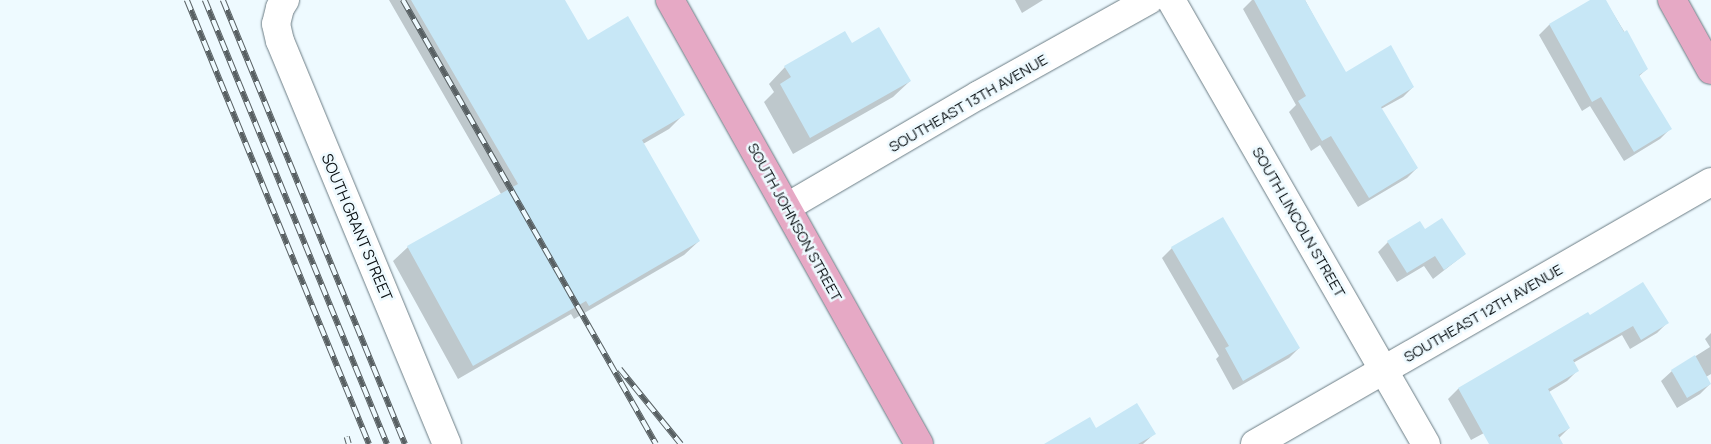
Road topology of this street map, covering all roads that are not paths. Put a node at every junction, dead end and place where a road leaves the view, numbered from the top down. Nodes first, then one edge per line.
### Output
1 (670, 0) edge
2 (1149, 0) edge
3 (1171, 0) edge
4 (1672, 0) edge
5 (282, 4) edge
6 (1711, 70) edge
7 (1711, 182) edge
8 (787, 207) junction
9 (1384, 370) junction
10 (447, 444) edge
11 (919, 444) edge
12 (1255, 444) edge
13 (1426, 444) edge

1 - 8 main road, SOUTH JOHNSON STREET
2 - 8 street, SOUTHEAST 13TH AVENUE
3 - 9 street, SOUTH LINCOLN STREET
4 - 6 main road
5 - 10 street, SOUTH GRANT STREET
7 - 9 street, SOUTHEAST 12TH AVENUE
8 - 11 main road, SOUTH JOHNSON STREET
9 - 12 street, SOUTHEAST 12TH AVENUE
9 - 13 street, SOUTH LINCOLN STREET

